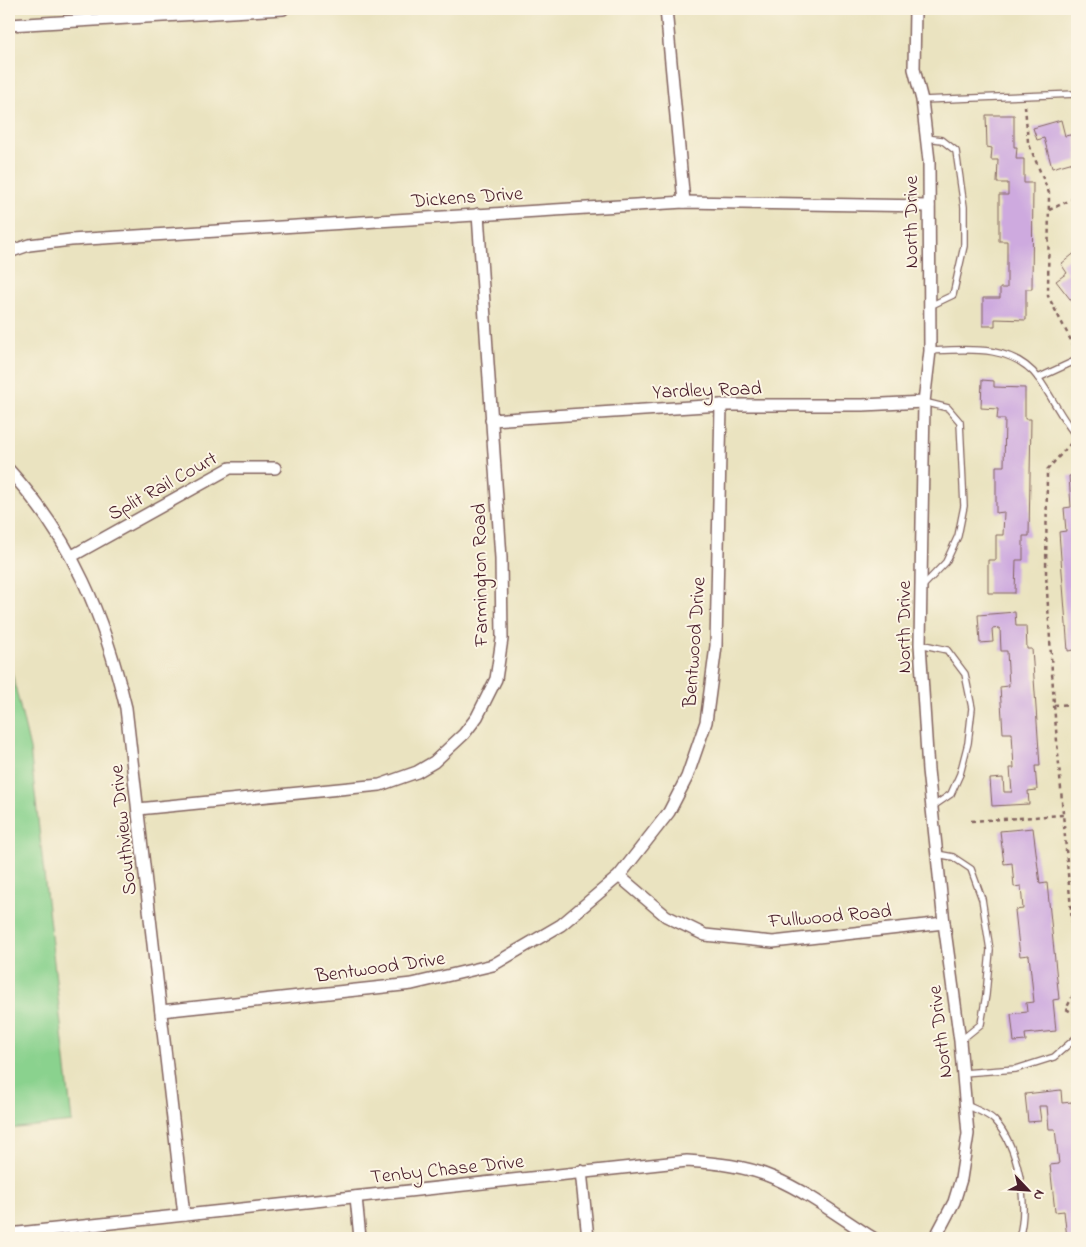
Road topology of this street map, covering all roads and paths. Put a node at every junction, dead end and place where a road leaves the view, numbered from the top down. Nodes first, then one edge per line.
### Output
1 (283, 9) edge
2 (666, 9) edge
3 (915, 9) edge
4 (9, 25) edge
5 (1077, 94) edge
6 (1024, 96) junction
7 (922, 100) junction
8 (926, 138) junction
9 (1077, 197) edge
10 (684, 202) junction
11 (929, 206) junction
12 (1049, 210) junction
13 (478, 214) junction
14 (9, 252) edge
15 (930, 306) junction
16 (930, 351) junction
17 (1077, 353) edge
18 (1077, 360) edge
19 (1038, 378) junction
20 (924, 402) junction
21 (721, 405) junction
22 (490, 420) junction
23 (1077, 437) edge
24 (275, 468) dead end
25 (9, 470) edge
26 (72, 556) junction
27 (921, 588) junction
28 (920, 644) junction
29 (1077, 704) edge
30 (1054, 705) junction
31 (932, 807) junction
32 (138, 809) junction
33 (1064, 815) junction
34 (971, 821) dead end
35 (937, 854) junction
36 (619, 876) junction
37 (944, 923) junction
38 (1077, 982) edge
39 (1077, 988) edge
40 (161, 1011) junction
41 (1077, 1015) edge
42 (1077, 1037) edge
43 (960, 1041) junction
44 (963, 1074) junction
45 (12, 1082) dead end
46 (9, 1090) edge
47 (966, 1105) junction
48 (581, 1172) junction
49 (356, 1197) junction
50 (184, 1215) junction
51 (9, 1234) edge
52 (360, 1238) edge
53 (588, 1238) edge
54 (872, 1238) edge
55 (935, 1238) edge
56 (1019, 1238) edge

1 - 4 street
2 - 10 street
3 - 7 street, North Drive
5 - 6 lane
6 - 7 lane
6 - 12 path
7 - 8 street, North Drive
8 - 11 street, North Drive
8 - 15 lane
9 - 12 path
10 - 11 street, Dickens Drive
10 - 13 street, Dickens Drive
11 - 15 street, North Drive
12 - 17 path
13 - 14 street, Dickens Drive
13 - 22 street, Farmington Road
15 - 16 street, North Drive
16 - 19 lane
16 - 20 street, North Drive
18 - 19 lane
19 - 23 lane
20 - 21 street, Yardley Road
20 - 27 street, North Drive
20 - 27 lane
21 - 22 street, Yardley Road
21 - 36 street, Bentwood Drive
22 - 32 street, Farmington Road
23 - 30 path
24 - 26 street, Split Rail Court
25 - 26 street, Southview Drive
26 - 32 street, Southview Drive
27 - 28 street, North Drive
28 - 31 street, North Drive
28 - 31 lane
29 - 30 path
30 - 33 path
31 - 35 street, North Drive
32 - 40 street, Southview Drive
33 - 34 path
33 - 38 path
35 - 37 street, North Drive
35 - 43 lane
36 - 37 street, Fullwood Road
36 - 40 street, Bentwood Drive
37 - 43 street, North Drive
39 - 41 path
40 - 50 street, Southview Drive
42 - 44 lane
43 - 44 street, North Drive
44 - 47 street, North Drive
45 - 46 path
47 - 55 street, North Drive
47 - 56 lane
48 - 49 street, Tenby Chase Drive
48 - 53 street
48 - 54 street, Tenby Chase Drive
49 - 50 street, Tenby Chase Drive
49 - 52 street
50 - 51 street, Tenby Chase Drive

